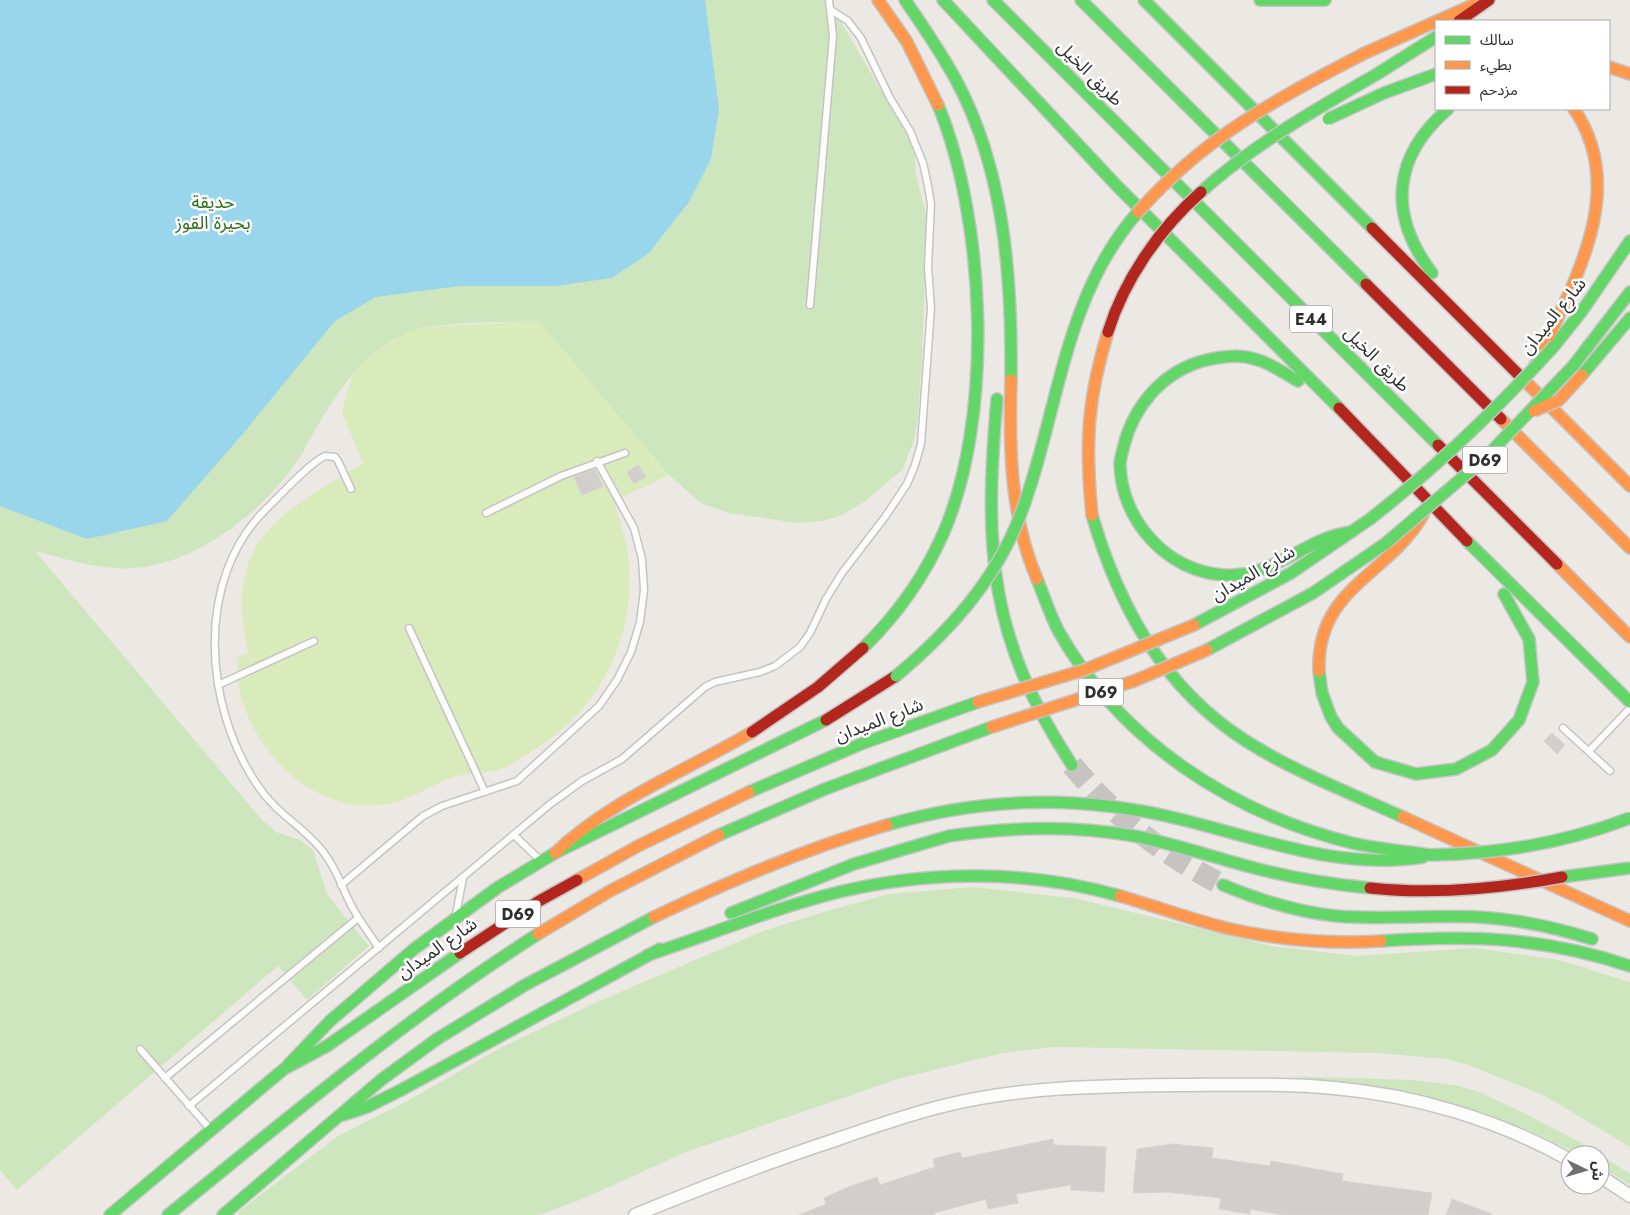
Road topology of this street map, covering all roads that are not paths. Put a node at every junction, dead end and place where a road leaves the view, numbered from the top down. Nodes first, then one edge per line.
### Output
1 (829, 0) edge
2 (878, 0) edge
3 (905, 0) edge
4 (943, 0) edge
5 (993, 0) edge
6 (1081, 0) edge
7 (1144, 0) edge
8 (1260, 0) edge
9 (1325, 0) edge
10 (1487, 0) edge
11 (831, 10) junction
12 (1435, 20) edge
13 (1436, 20) edge
14 (1460, 20) edge
15 (1435, 38) edge
16 (1610, 67) edge
17 (1435, 74) edge
18 (1630, 74) edge
19 (1447, 110) edge
20 (1575, 110) edge
21 (1602, 138) dead end
22 (1266, 140) junction
23 (1630, 241) edge
24 (1008, 263) junction
25 (1591, 274) dead end
26 (1630, 292) edge
27 (810, 305) dead end
28 (1630, 318) edge
29 (1551, 342) junction
30 (1501, 357) junction
31 (999, 371) dead end
32 (997, 391) dead end
33 (1534, 411) junction
34 (1350, 419) junction
35 (1563, 419) junction
36 (625, 453) dead end
37 (597, 461) junction
38 (1630, 472) edge
39 (1630, 486) edge
40 (351, 489) dead end
41 (486, 513) dead end
42 (1351, 532) junction
43 (1470, 544) junction
44 (1390, 548) junction
45 (1630, 548) edge
46 (409, 628) dead end
47 (1630, 637) edge
48 (314, 641) dead end
49 (218, 686) junction
50 (1630, 702) edge
51 (1630, 708) edge
52 (1563, 728) dead end
53 (1588, 752) junction
54 (1072, 765) tunnel mouth
55 (1610, 771) dead end
56 (485, 792) junction
57 (1630, 818) edge
58 (515, 836) junction
59 (555, 853) junction
60 (1431, 855) junction
61 (541, 861) junction
62 (1630, 868) edge
63 (463, 878) junction
64 (341, 884) junction
65 (1223, 885) tunnel mouth
66 (455, 917) junction
67 (358, 918) junction
68 (1630, 921) edge
69 (1603, 943) dead end
70 (379, 948) junction
71 (648, 955) junction
72 (1630, 966) edge
73 (140, 1049) dead end
74 (284, 1069) junction
75 (165, 1078) junction
76 (189, 1106) junction
77 (343, 1115) junction
78 (211, 1130) junction
79 (1560, 1155) edge
80 (1610, 1183) edge
81 (1630, 1196) edge
82 (110, 1215) edge
83 (168, 1215) edge
84 (223, 1215) edge
85 (635, 1215) edge

1 - 11 lane
2 - 59 main road
3 - 24 main road
4 - 34 main road
5 - 47 main road, طريق الخيل / E44
6 - 45 main road
7 - 30 main road
8 - 9 main road
10 - 13 main road, bridge
10 - 14 main road
11 - 27 lane
11 - 58 lane
12 - 59 main road, bridge
15 - 22 main road, bridge
16 - 18 main road
17 - 22 main road, bridge
19 - 30 main road
20 - 21 main road
22 - 68 main road, bridge
23 - 29 main road, شارع الميدان / D69
24 - 31 main road
24 - 60 main road
25 - 29 main road
26 - 33 main road, D69, bridge
28 - 33 main road, bridge
29 - 42 main road, شارع الميدان / D69, bridge
30 - 35 main road
32 - 54 main road
33 - 44 main road, D69, bridge
34 - 42 main road
34 - 43 main road
35 - 38 main road
35 - 39 main road
36 - 37 lane
37 - 41 lane
37 - 56 lane
40 - 49 lane
42 - 74 main road, شارع الميدان / D69, bridge
43 - 44 main road
43 - 50 main road
44 - 83 main road, D69, bridge
46 - 56 lane
48 - 49 lane
49 - 64 lane
51 - 53 lane
52 - 53 lane
53 - 55 lane
56 - 64 lane
57 - 60 main road, bridge
58 - 61 lane
58 - 63 lane
59 - 61 main road
60 - 77 main road
61 - 66 main road
62 - 71 main road, bridge
63 - 66 lane
63 - 70 lane
64 - 67 lane
65 - 69 main road
66 - 74 main road
67 - 70 lane
67 - 75 lane
70 - 76 lane
71 - 72 main road
71 - 77 main road
73 - 75 lane
74 - 78 main road, شارع الميدان / D69
75 - 76 lane
76 - 78 lane
77 - 84 main road
78 - 82 main road, شارع الميدان / D69
79 - 85 street
80 - 81 street

